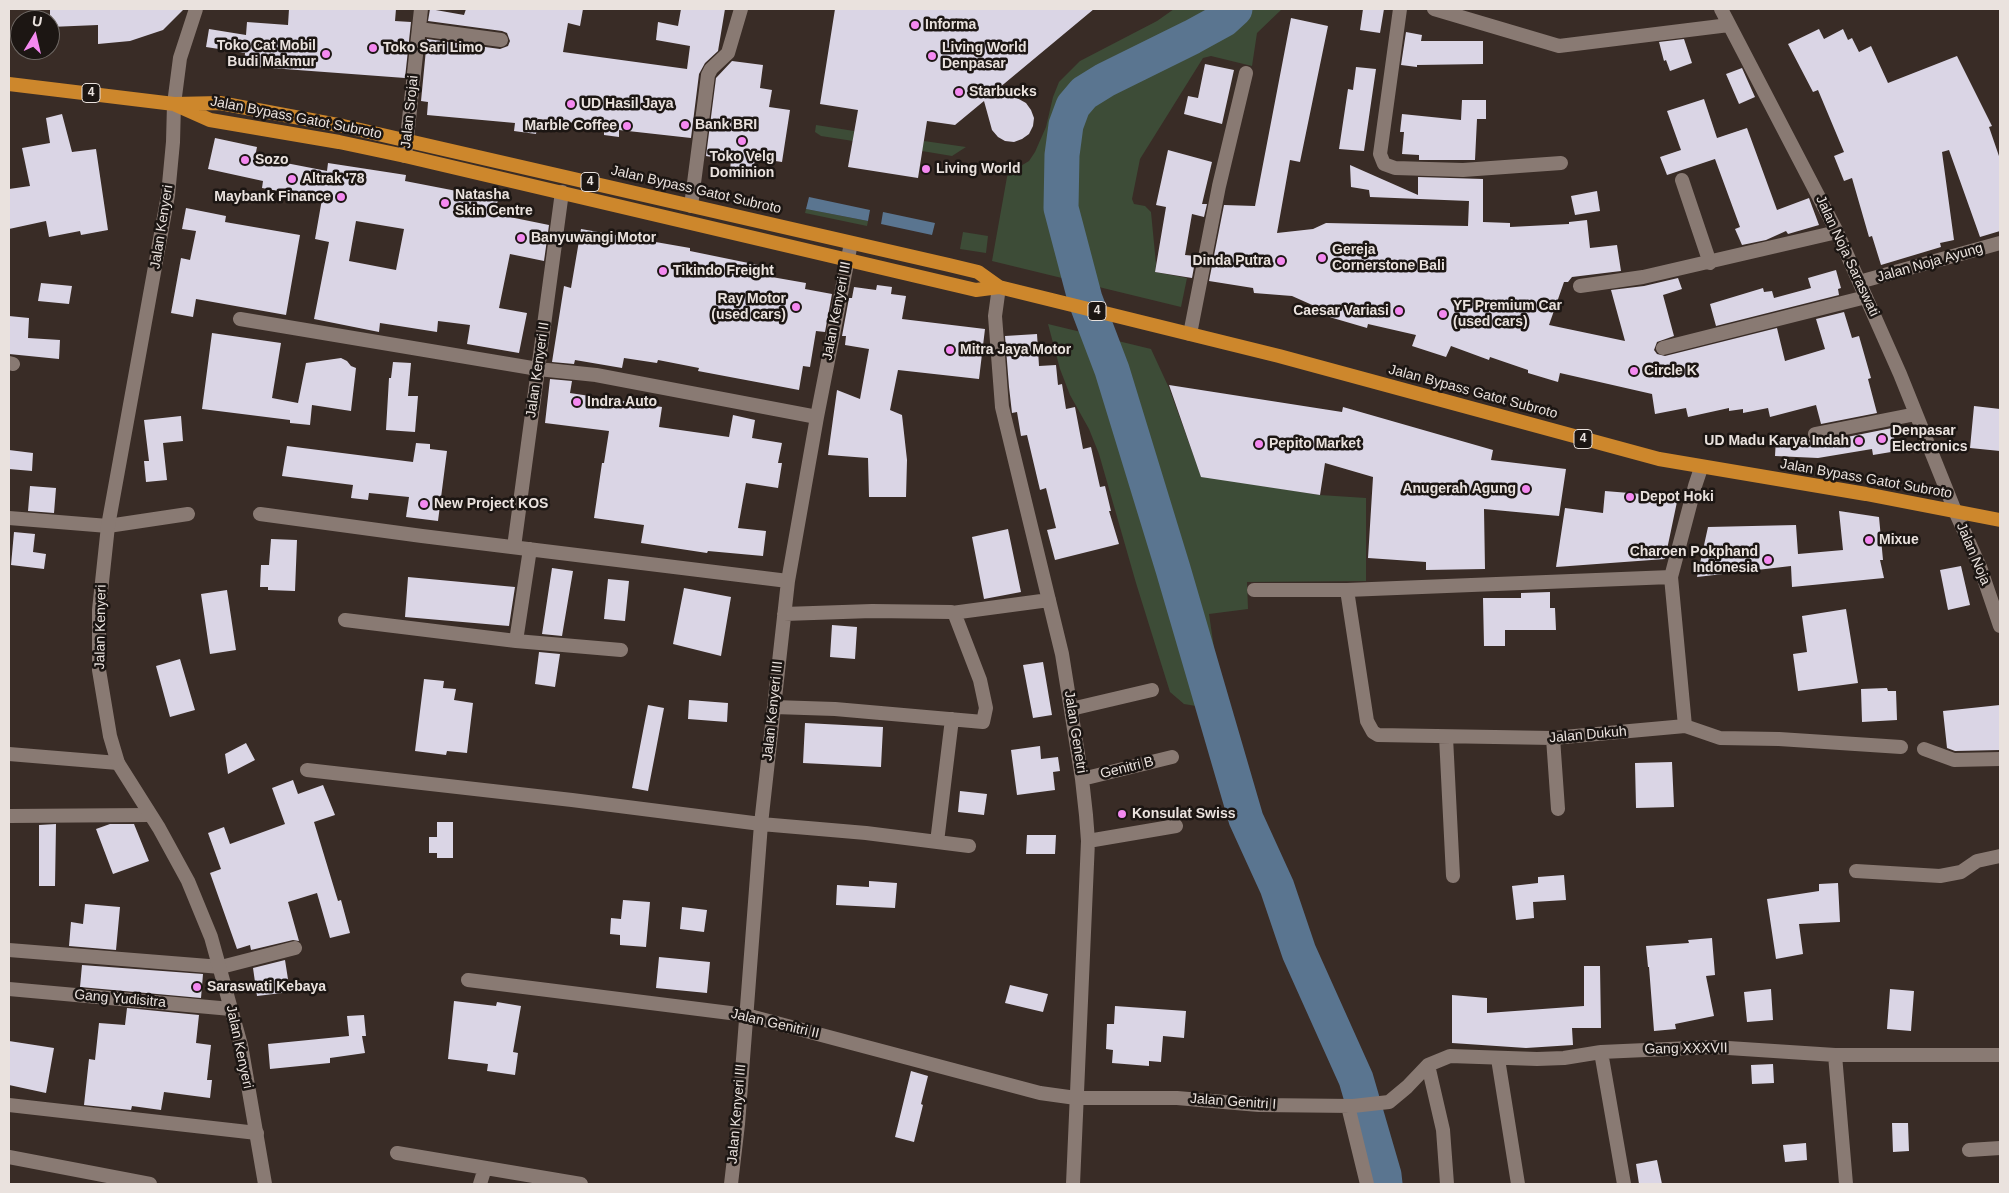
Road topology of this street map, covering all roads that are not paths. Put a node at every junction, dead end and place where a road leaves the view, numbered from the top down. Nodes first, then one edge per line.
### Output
1 (196, 9) edge
2 (421, 9) edge
3 (741, 9) edge
4 (1400, 9) edge
5 (1434, 9) edge
6 (1721, 9) edge
7 (1729, 25) junction
8 (419, 29) junction
9 (501, 40) dead end
10 (1246, 73) dead end
11 (9, 84) edge
12 (174, 104) junction
13 (407, 140) junction
14 (405, 156) junction
15 (1561, 163) dead end
16 (1682, 180) dead end
17 (562, 192) junction
18 (691, 206) junction
19 (1838, 232) junction
20 (851, 242) junction
21 (2000, 243) edge
22 (847, 260) junction
23 (1710, 263) junction
24 (1859, 282) junction
25 (1580, 286) dead end
26 (1000, 287) junction
27 (1866, 297) junction
28 (240, 319) dead end
29 (1190, 334) junction
30 (1663, 348) dead end
31 (538, 369) junction
32 (1916, 414) junction
33 (817, 417) junction
34 (1815, 434) dead end
35 (1702, 468) junction
36 (1955, 511) junction
37 (188, 514) dead end
38 (260, 514) dead end
39 (9, 518) edge
40 (2000, 520) edge
41 (108, 526) junction
42 (514, 547) junction
43 (530, 549) junction
44 (1671, 577) junction
45 (788, 581) junction
46 (1254, 590) dead end
47 (1347, 590) junction
48 (1049, 600) junction
49 (952, 612) junction
50 (784, 614) junction
51 (345, 620) dead end
52 (2000, 626) edge
53 (516, 641) junction
54 (621, 650) dead end
55 (1152, 690) dead end
56 (774, 707) junction
57 (1071, 709) junction
58 (952, 719) junction
59 (1686, 726) junction
60 (1446, 737) junction
61 (1553, 738) junction
62 (1901, 747) dead end
63 (1924, 750) dead end
64 (9, 754) edge
65 (1172, 757) dead end
66 (2000, 759) edge
67 (118, 763) junction
68 (307, 770) dead end
69 (1082, 779) junction
70 (1558, 809) dead end
71 (149, 814) junction
72 (9, 816) edge
73 (761, 824) junction
74 (1176, 826) dead end
75 (1088, 841) junction
76 (937, 842) junction
77 (969, 846) dead end
78 (2000, 856) edge
79 (1856, 871) dead end
80 (1453, 876) dead end
81 (295, 948) dead end
82 (9, 950) edge
83 (221, 967) junction
84 (468, 980) dead end
85 (9, 989) edge
86 (231, 1009) junction
87 (746, 1015) junction
88 (1601, 1052) junction
89 (1835, 1055) junction
90 (2000, 1055) edge
91 (1498, 1059) junction
92 (1428, 1065) junction
93 (1076, 1098) junction
94 (1389, 1102) joint
95 (9, 1105) edge
96 (1350, 1106) junction
97 (257, 1133) junction
98 (2000, 1148) edge
99 (1968, 1150) dead end
100 (397, 1153) dead end
101 (9, 1157) edge
102 (486, 1168) junction
103 (150, 1184) edge
104 (265, 1184) edge
105 (480, 1184) edge
106 (574, 1184) edge
107 (731, 1184) edge
108 (1073, 1184) edge
109 (1368, 1184) edge
110 (1447, 1184) edge
111 (1518, 1184) edge
112 (1624, 1184) edge
113 (1846, 1184) edge

1 - 12 street, Jalan Kenyeri
2 - 8 street, Jalan Srojai
3 - 18 street
4 - 15 street
5 - 7 street
6 - 7 street, Jalan Noja Saraswati
7 - 19 street, Jalan Noja Saraswati
8 - 9 street
8 - 13 street, Jalan Srojai
10 - 29 street
11 - 12 highway, Jalan Bypass Gatot Subroto / 4
12 - 13 highway, Jalan Bypass Gatot Subroto / 4
12 - 14 highway, Jalan Bypass Gatot Subroto / 4
12 - 41 street, Jalan Kenyeri
13 - 14 street, Jalan Srojai
13 - 18 highway, Jalan Bypass Gatot Subroto / 4
14 - 17 highway, Jalan Bypass Gatot Subroto / 4
16 - 23 street
17 - 22 highway, Jalan Bypass Gatot Subroto / 4
17 - 31 street, Jalan Kenyeri II
18 - 20 highway, Jalan Bypass Gatot Subroto / 4
19 - 23 street
19 - 24 street, Jalan Noja Saraswati
20 - 22 street, Jalan Kenyeri III
20 - 26 highway, Jalan Bypass Gatot Subroto / 4
21 - 24 street, Jalan Noja Ayung
22 - 26 highway, Jalan Bypass Gatot Subroto / 4
22 - 33 street, Jalan Kenyeri III
23 - 25 street
24 - 27 street, Jalan Noja Saraswati
26 - 29 highway, Jalan Bypass Gatot Subroto / 4
26 - 48 street, Jalan Genetri
27 - 30 street
27 - 32 street, Jalan Noja Saraswati
28 - 31 street
29 - 35 highway, Jalan Bypass Gatot Subroto / 4
31 - 33 street
31 - 42 street, Jalan Kenyeri II
32 - 34 street
32 - 36 street, Jalan Noja Saraswati
33 - 45 street, Jalan Kenyeri III
35 - 36 highway, Jalan Bypass Gatot Subroto / 4
35 - 44 street
36 - 40 highway, Jalan Bypass Gatot Subroto / 4
36 - 52 street, Jalan Noja
37 - 41 street
38 - 42 street
39 - 41 street
41 - 67 street, Jalan Kenyeri
42 - 43 street
43 - 45 street
43 - 53 street
44 - 47 street
44 - 59 street
45 - 50 street, Jalan Kenyeri III
46 - 47 street
47 - 60 street, Jalan Dukuh
48 - 49 street
48 - 57 street, Jalan Genetri
49 - 50 street
49 - 58 street
50 - 56 street, Jalan Kenyeri III
51 - 53 street
53 - 54 street
55 - 57 street
56 - 58 street
56 - 73 street, Jalan Kenyeri III
57 - 69 street, Jalan Genetri
58 - 76 street
59 - 61 street, Jalan Dukuh
59 - 62 street
60 - 61 street, Jalan Dukuh
60 - 80 street
61 - 70 street
63 - 66 street
64 - 67 street
65 - 69 street, Genitri B
67 - 71 street, Jalan Kenyeri
68 - 73 street
69 - 75 street, Jalan Genetri
71 - 72 street
71 - 83 street, Jalan Kenyeri
73 - 76 street
73 - 87 street, Jalan Kenyeri III
74 - 75 street
75 - 93 street, Jalan Genetri
76 - 77 street
78 - 79 street
81 - 83 street
82 - 83 street
83 - 86 street, Jalan Kenyeri
84 - 87 street, Jalan Genitri II
85 - 86 street, Gang Yudisitra
86 - 97 street, Jalan Kenyeri
87 - 93 street, Jalan Genitri II
87 - 107 street, Jalan Kenyeri III
88 - 89 street, Gang XXXVII
88 - 91 street, Gang XXXVII
88 - 112 street
89 - 90 street, Gang XXXVII
89 - 113 street
91 - 92 street, Gang XXXVII
91 - 111 street
92 - 94 street, Gang XXXVII
92 - 110 street
93 - 96 street, Jalan Genitri I
93 - 108 street, Jalan Genetri
94 - 96 street, Jalan Genitri I
95 - 97 street
96 - 109 street
97 - 104 street, Jalan Kenyeri
98 - 99 street
100 - 102 street
101 - 103 street
102 - 105 street
102 - 106 street

